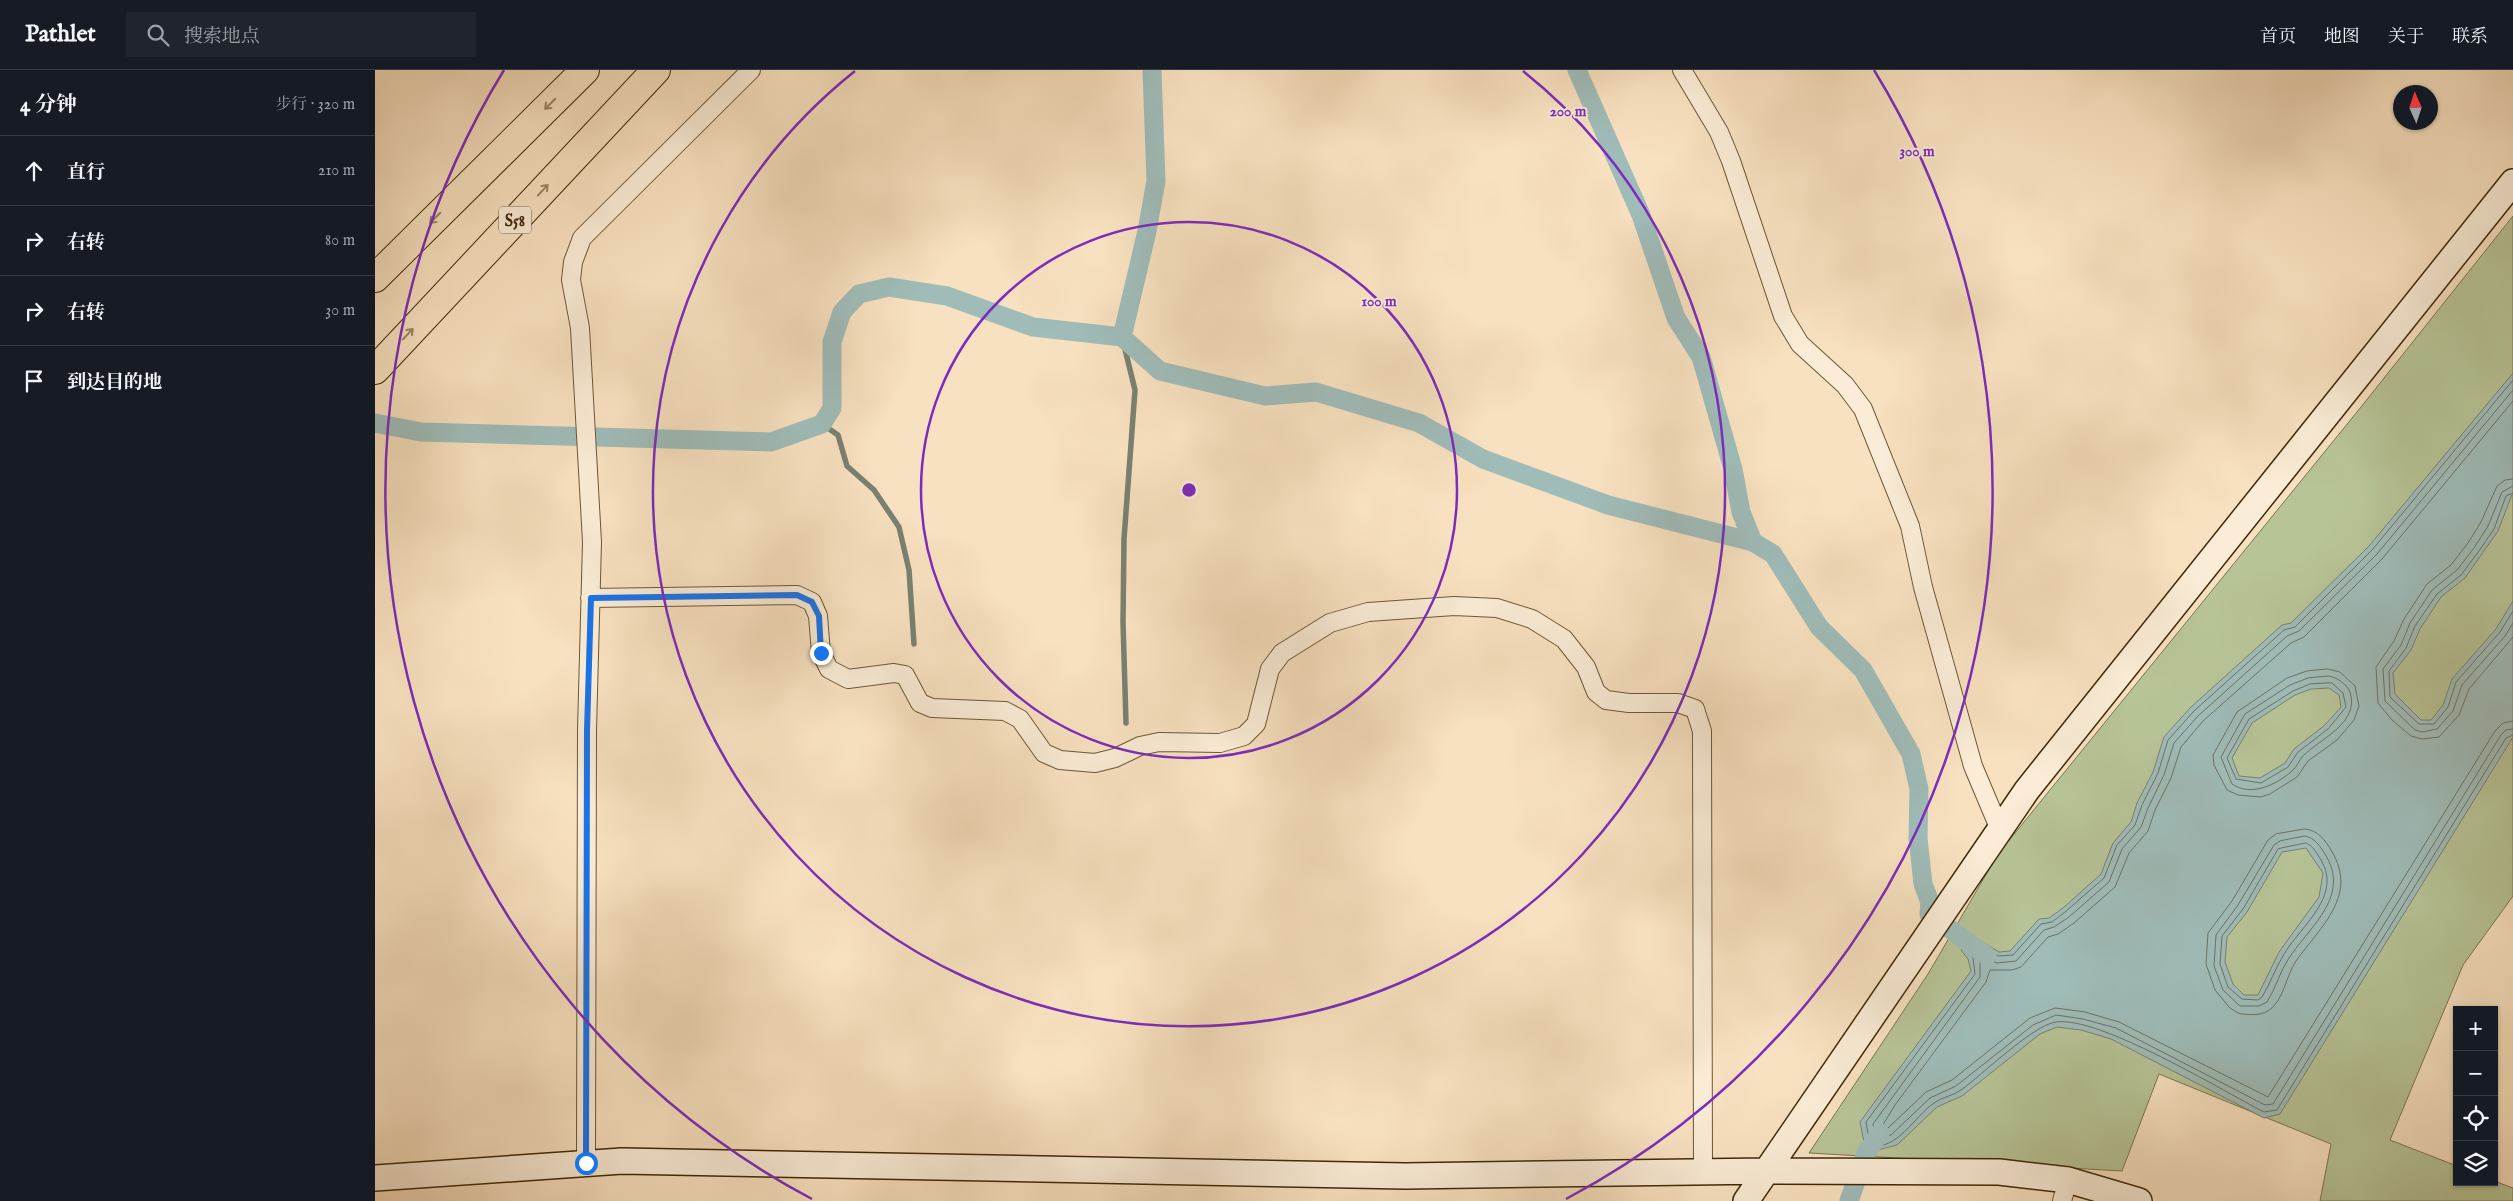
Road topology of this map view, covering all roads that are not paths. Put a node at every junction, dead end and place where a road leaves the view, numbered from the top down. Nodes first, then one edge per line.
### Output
1 (585, 70) edge
2 (656, 70) edge
3 (751, 70) edge
4 (1682, 70) edge
5 (2513, 182) edge
6 (375, 278) edge
7 (375, 370) edge
8 (591, 598) junction
9 (2000, 830) junction
10 (586, 1163) junction
11 (1767, 1170) junction
12 (1703, 1172) junction
13 (381, 1177) edge
14 (2065, 1190) edge
15 (1746, 1201) edge
16 (2139, 1201) edge

1 -> 6 highway
7 -> 2 highway, S58
3 - 8 street
4 - 9 street
5 - 9 main road
8 - 10 street
8 - 12 street
9 - 11 main road
10 - 12 main road
10 - 13 main road
11 - 12 main road
11 - 14 main road
11 - 15 main road
14 - 16 main road

